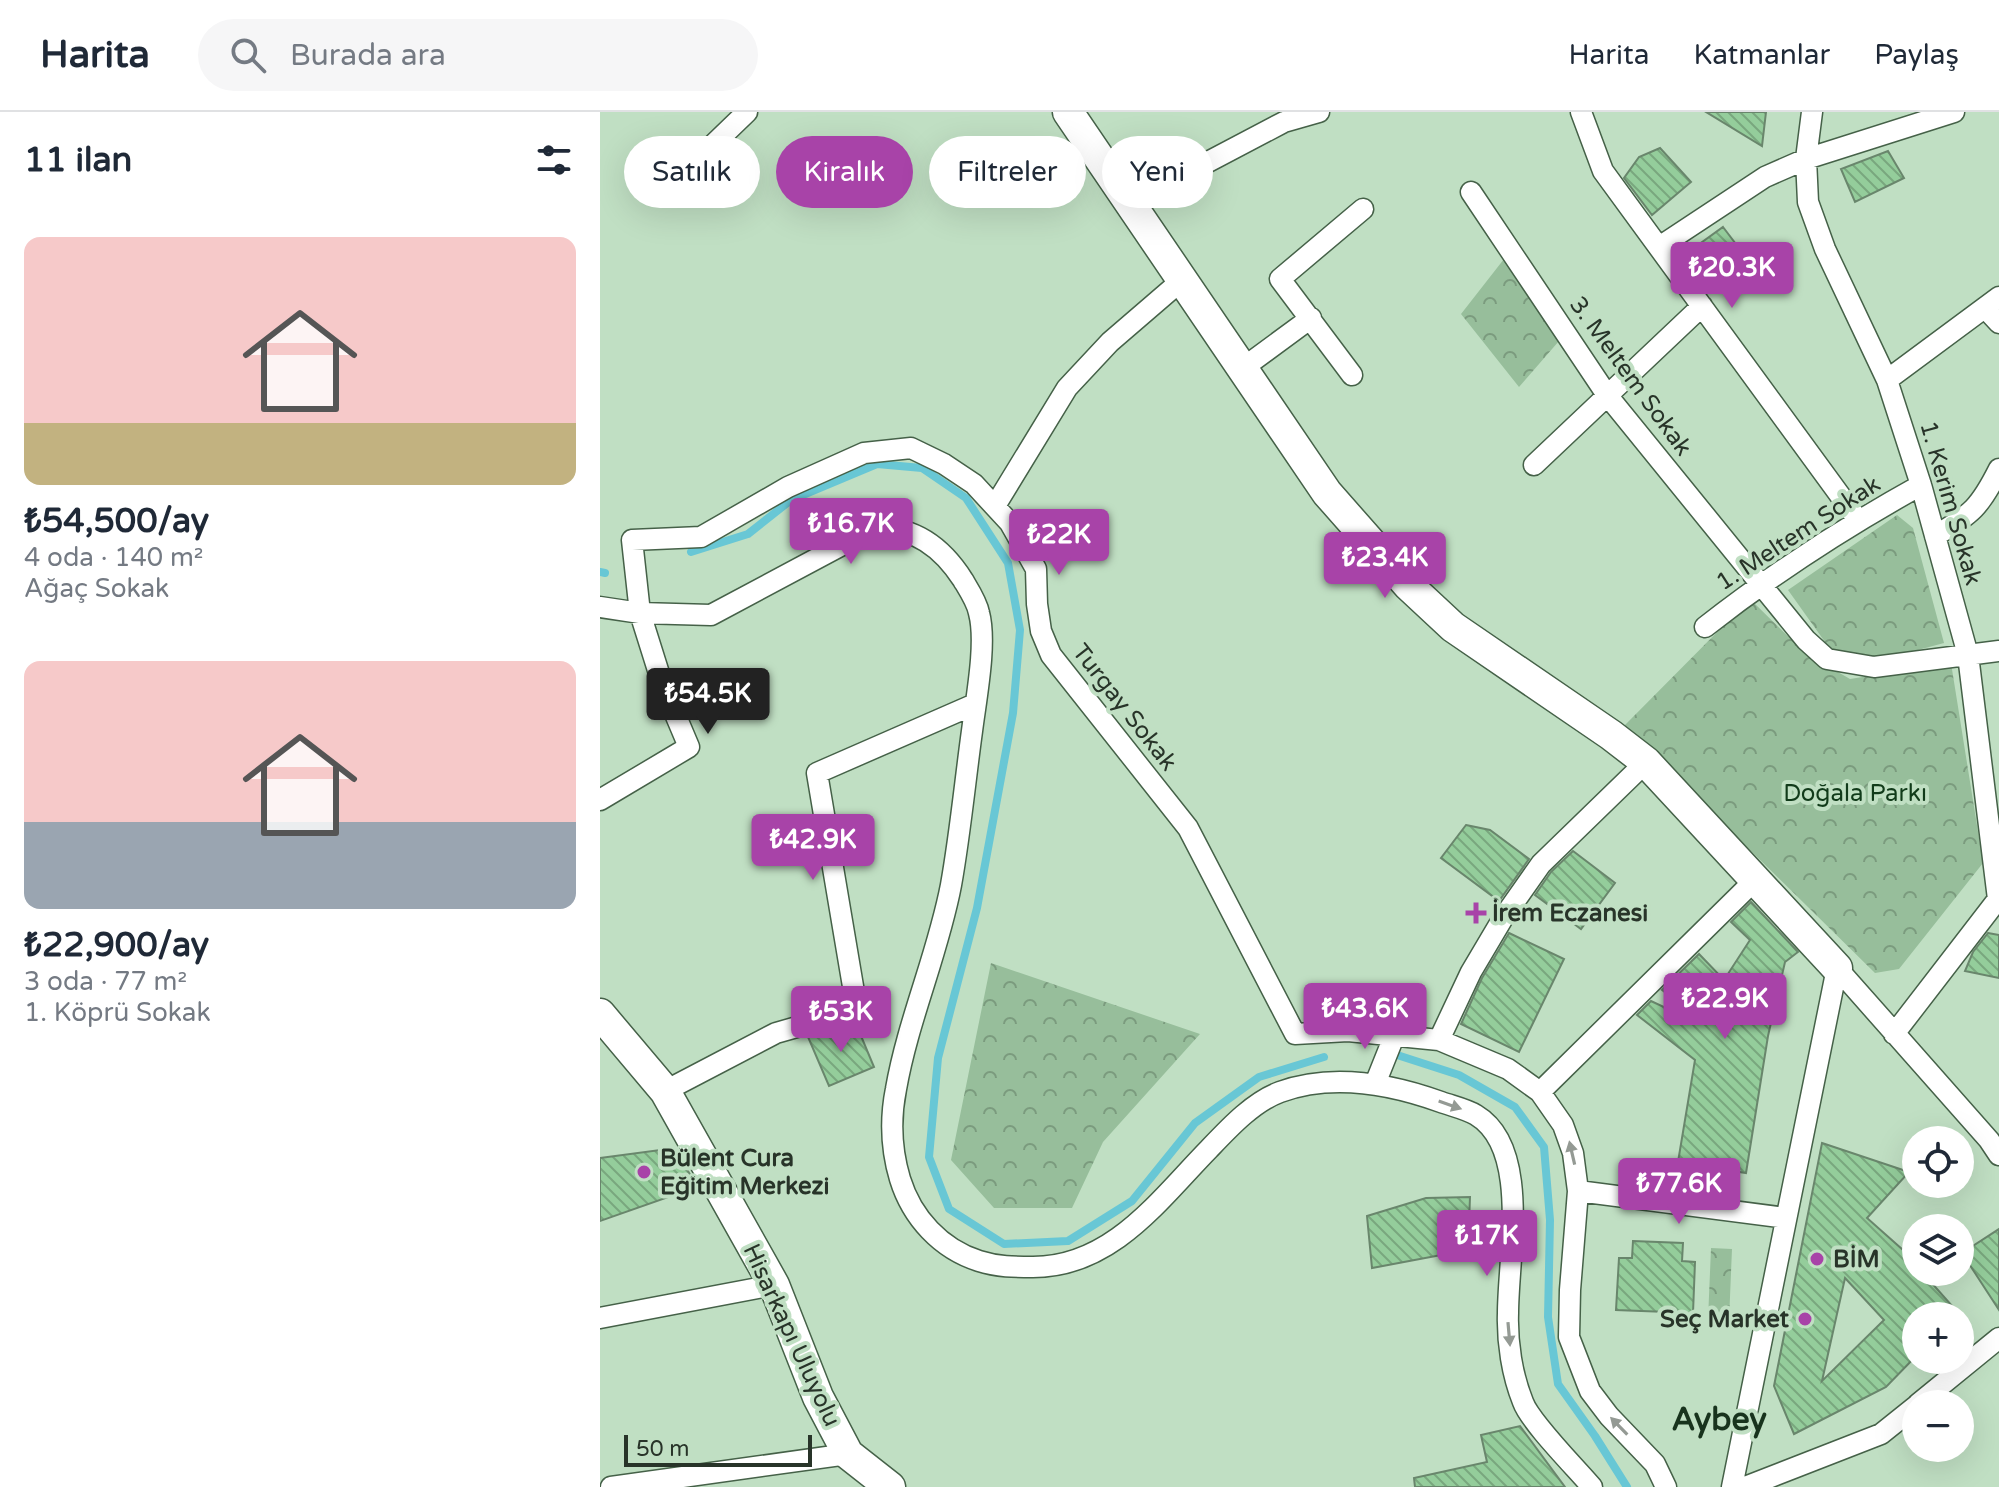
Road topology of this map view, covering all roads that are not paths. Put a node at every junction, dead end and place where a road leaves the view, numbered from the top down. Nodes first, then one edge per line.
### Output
1 (747, 112) edge
2 (1068, 112) edge
3 (1319, 112) edge
4 (1581, 112) edge
5 (1812, 112) edge
6 (1954, 112) edge
7 (722, 136) edge
8 (1213, 159) edge
9 (1806, 159) junction
10 (1102, 162) edge
11 (1471, 192) dead end
12 (1133, 208) edge
13 (1363, 209) dead end
14 (1659, 247) junction
15 (1182, 280) junction
16 (1702, 306) junction
17 (1994, 309) edge
18 (1311, 318) junction
19 (1243, 368) junction
20 (1352, 375) dead end
21 (1887, 380) junction
22 (1607, 395) junction
23 (1534, 465) dead end
24 (1999, 469) edge
25 (1921, 485) junction
26 (995, 506) junction
27 (1858, 520) junction
28 (1935, 536) junction
29 (1761, 584) junction
30 (600, 607) edge
31 (640, 613) junction
32 (1705, 627) dead end
33 (1999, 651) edge
34 (1968, 655) junction
35 (975, 704) junction
36 (1646, 762) junction
37 (600, 800) edge
38 (1755, 880) junction
39 (1999, 899) edge
40 (1837, 968) junction
41 (600, 1014) edge
42 (1395, 1034) junction
43 (1894, 1034) junction
44 (1439, 1040) junction
45 (1375, 1084) junction
46 (665, 1091) junction
47 (1540, 1092) junction
48 (1999, 1155) edge
49 (1578, 1191) junction
50 (1786, 1218) junction
51 (774, 1285) junction
52 (600, 1318) edge
53 (1999, 1338) edge
54 (1935, 1390) edge
55 (1902, 1417) edge
56 (848, 1454) junction
57 (611, 1487) edge
58 (890, 1487) edge
59 (1592, 1487) edge
60 (1666, 1487) edge
61 (1732, 1487) edge
62 (1745, 1487) edge

1 - 7 street
2 - 10 street
3 - 8 street
4 - 14 street
5 - 9 street, 1. Kerim Sokak
6 - 9 street
9 - 14 street
9 - 21 street, 1. Kerim Sokak
11 - 22 street, 3. Meltem Sokak
12 - 15 street
13 - 18 street
14 - 16 street
15 - 19 street
15 - 26 street
16 - 22 street
16 - 27 street
17 - 21 street
18 - 19 street
18 - 20 street
19 - 36 street
21 - 25 street, 1. Kerim Sokak
22 - 23 street
22 - 29 street, 3. Meltem Sokak
24 - 28 street
25 - 27 street, 1. Meltem Sokak
25 - 28 street, 1. Kerim Sokak
26 - 31 street, Turgay Sokak
26 - 42 street, Turgay Sokak
27 - 29 street, 1. Meltem Sokak
28 - 34 street, 1. Kerim Sokak
29 - 32 street, 1. Meltem Sokak
29 - 34 street, 3. Meltem Sokak
30 - 31 street
31 - 35 street
31 - 37 street
33 - 34 street, 3. Meltem Sokak
34 - 39 street, 1. Kerim Sokak
35 - 45 street
35 - 46 street
36 - 38 street
36 - 44 street
38 - 40 street
38 - 47 street
39 - 43 street, 1. Kerim Sokak
40 - 43 street
40 - 50 street
41 - 46 street, Hisarkapı Uluyolu
42 - 44 street
42 - 45 street
43 - 48 street
44 - 47 street
45 -> 59 street
46 - 51 street, Hisarkapı Uluyolu
49 -> 47 street
49 - 50 street
60 -> 49 street
50 - 61 street
51 - 52 street
51 - 56 street, Hisarkapı Uluyolu
53 - 54 street
55 - 62 street
56 - 57 street
56 - 58 street, Hisarkapı Uluyolu

